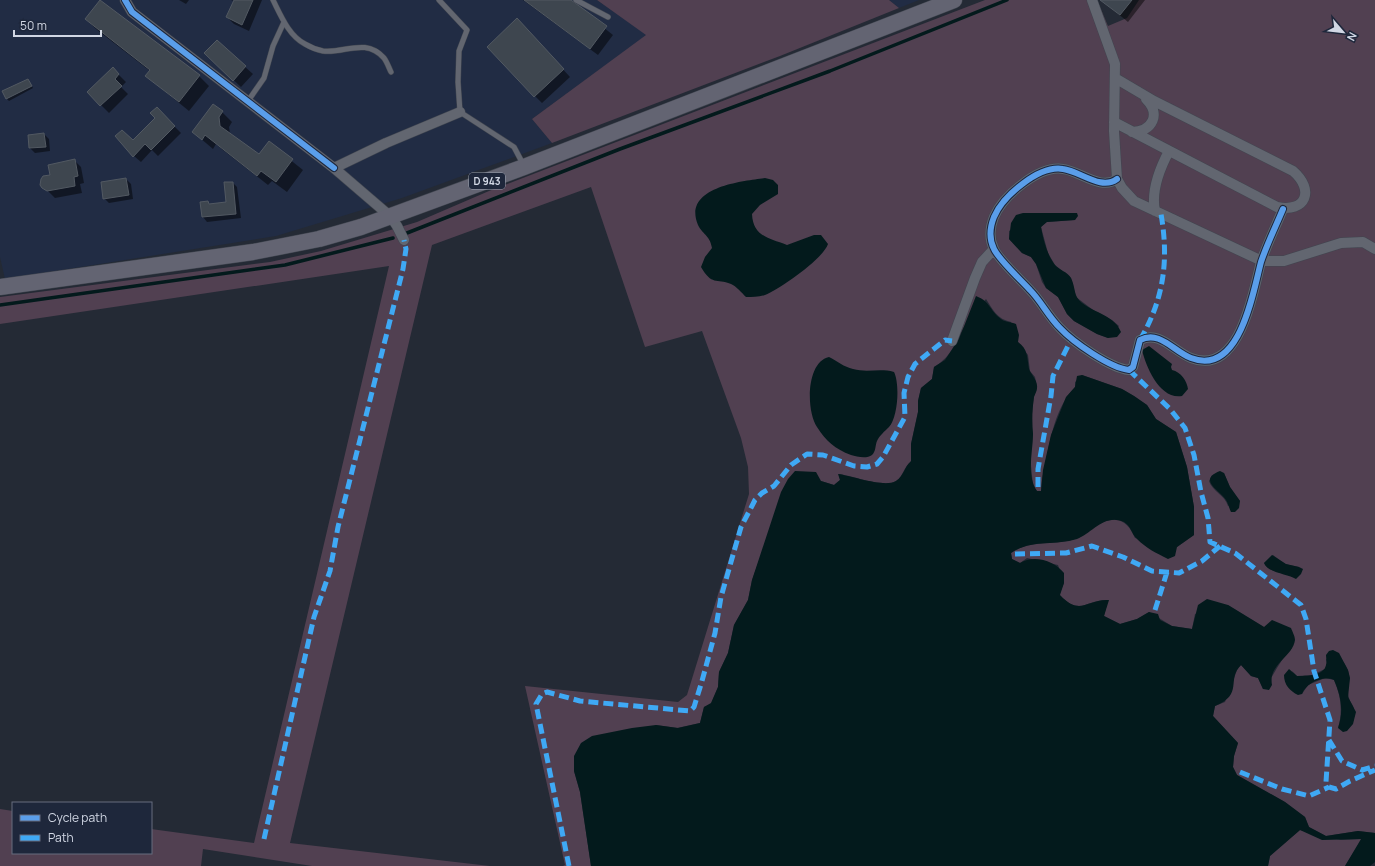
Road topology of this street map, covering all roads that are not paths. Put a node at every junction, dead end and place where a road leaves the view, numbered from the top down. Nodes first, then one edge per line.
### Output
1 (125, 0) edge
2 (273, 0) edge
3 (439, 0) edge
4 (576, 0) edge
5 (954, 0) edge
6 (1092, 0) edge
7 (608, 17) dead end
8 (284, 22) junction
9 (391, 72) dead end
10 (1115, 78) junction
11 (1140, 94) junction
12 (248, 101) junction
13 (460, 112) junction
14 (1114, 122) junction
15 (1132, 132) junction
16 (1169, 151) junction
17 (524, 167) junction
18 (334, 168) junction
19 (1116, 179) junction
20 (1103, 184) junction
21 (1134, 201) junction
22 (1283, 208) junction
23 (1155, 211) junction
24 (391, 218) junction
25 (404, 240) dead end
26 (1375, 249) edge
27 (994, 250) junction
28 (1262, 261) junction
29 (0, 287) edge
30 (952, 341) dead end

1 - 12 street
2 - 8 lane
3 - 13 lane
4 - 7 lane
5 - 17 main road, D 943
6 - 10 street
8 - 9 lane
8 - 12 lane
10 - 11 street
10 - 14 street
11 - 15 street
11 - 22 street
12 - 18 street
13 - 17 lane
13 - 18 street
14 - 15 street
14 - 19 street
15 - 16 street
16 - 22 street
16 - 23 street
17 - 24 main road, D 943
18 - 24 street
19 - 20 street
19 - 21 street
20 - 21 street
20 - 27 street
21 - 23 street
22 - 28 street
23 - 28 street
24 - 25 street
24 - 29 main road, D 943
26 - 28 street
27 - 28 street
27 - 30 street

